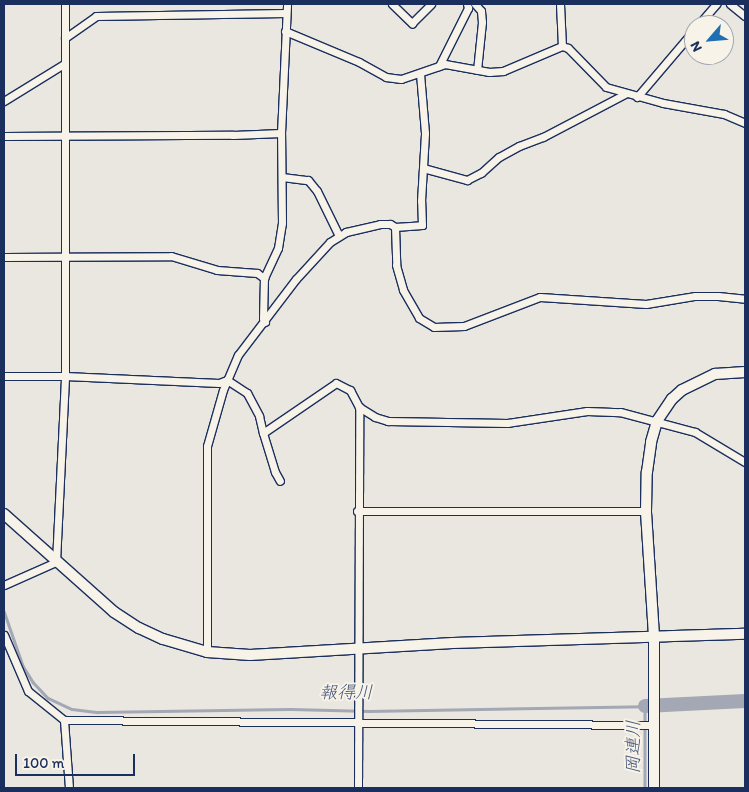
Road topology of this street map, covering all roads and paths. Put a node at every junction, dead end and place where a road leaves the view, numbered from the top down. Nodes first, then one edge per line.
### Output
1 (64, 4) edge
2 (287, 4) edge
3 (392, 4) edge
4 (431, 4) edge
5 (467, 4) edge
6 (476, 4) edge
7 (560, 4) edge
8 (716, 4) edge
9 (730, 4) edge
10 (286, 13) junction
11 (707, 15) edge
12 (745, 16) edge
13 (285, 31) junction
14 (65, 38) junction
15 (684, 42) edge
16 (562, 46) junction
17 (64, 64) junction
18 (439, 66) junction
19 (477, 70) junction
20 (420, 74) junction
21 (625, 94) junction
22 (637, 97) junction
23 (4, 100) edge
24 (745, 123) edge
25 (281, 133) junction
26 (64, 135) junction
27 (4, 136) edge
28 (423, 168) junction
29 (282, 177) junction
30 (395, 228) junction
31 (339, 236) junction
32 (66, 256) junction
33 (4, 257) edge
34 (264, 278) junction
35 (745, 299) edge
36 (265, 322) junction
37 (745, 372) edge
38 (4, 376) edge
39 (65, 376) junction
40 (227, 380) junction
41 (359, 406) junction
42 (658, 421) junction
43 (263, 433) junction
44 (745, 462) edge
45 (280, 481) dead end
46 (357, 511) junction
47 (646, 511) junction
48 (4, 514) edge
49 (56, 562) junction
50 (4, 586) edge
51 (745, 634) edge
52 (4, 635) edge
53 (654, 636) junction
54 (358, 651) junction
55 (207, 652) junction
56 (358, 719) junction
57 (64, 720) junction
58 (654, 722) junction
59 (69, 788) edge
60 (358, 788) edge
61 (654, 788) edge

1 - 14 street
2 - 10 street
3 - 4 street
5 - 18 street
6 - 19 street
7 - 16 street
8 - 11 street
9 - 12 street
10 - 13 street
10 - 14 street
13 - 20 street
13 - 25 street
14 - 17 street
15 - 22 street
16 - 19 street
16 - 21 street
17 - 23 street
17 - 26 street
18 - 19 street
18 - 20 street
20 - 28 street
21 - 22 street
21 - 28 street
22 - 24 street
25 - 26 street
25 - 29 street
26 - 27 street
26 - 32 street
28 - 30 street
29 - 31 street
29 - 34 street
30 - 31 street
30 - 35 street
31 - 36 street
32 - 33 street
32 - 34 street
32 - 39 street
34 - 36 street
36 - 40 street
37 - 42 street
38 - 39 street
39 - 40 street
39 - 49 street
40 - 43 street
40 - 55 street
41 - 42 street
41 - 43 street
41 - 46 street
42 - 44 street
42 - 47 street
43 - 45 street
46 - 47 street
46 - 54 street
47 - 53 street
48 - 49 street
49 - 50 street
49 - 55 street
51 - 53 street
52 - 57 street
53 - 54 street
53 - 58 street
54 - 55 street
54 - 56 street
56 - 57 street
56 - 58 street
56 - 60 street
57 - 59 street
58 - 61 street

